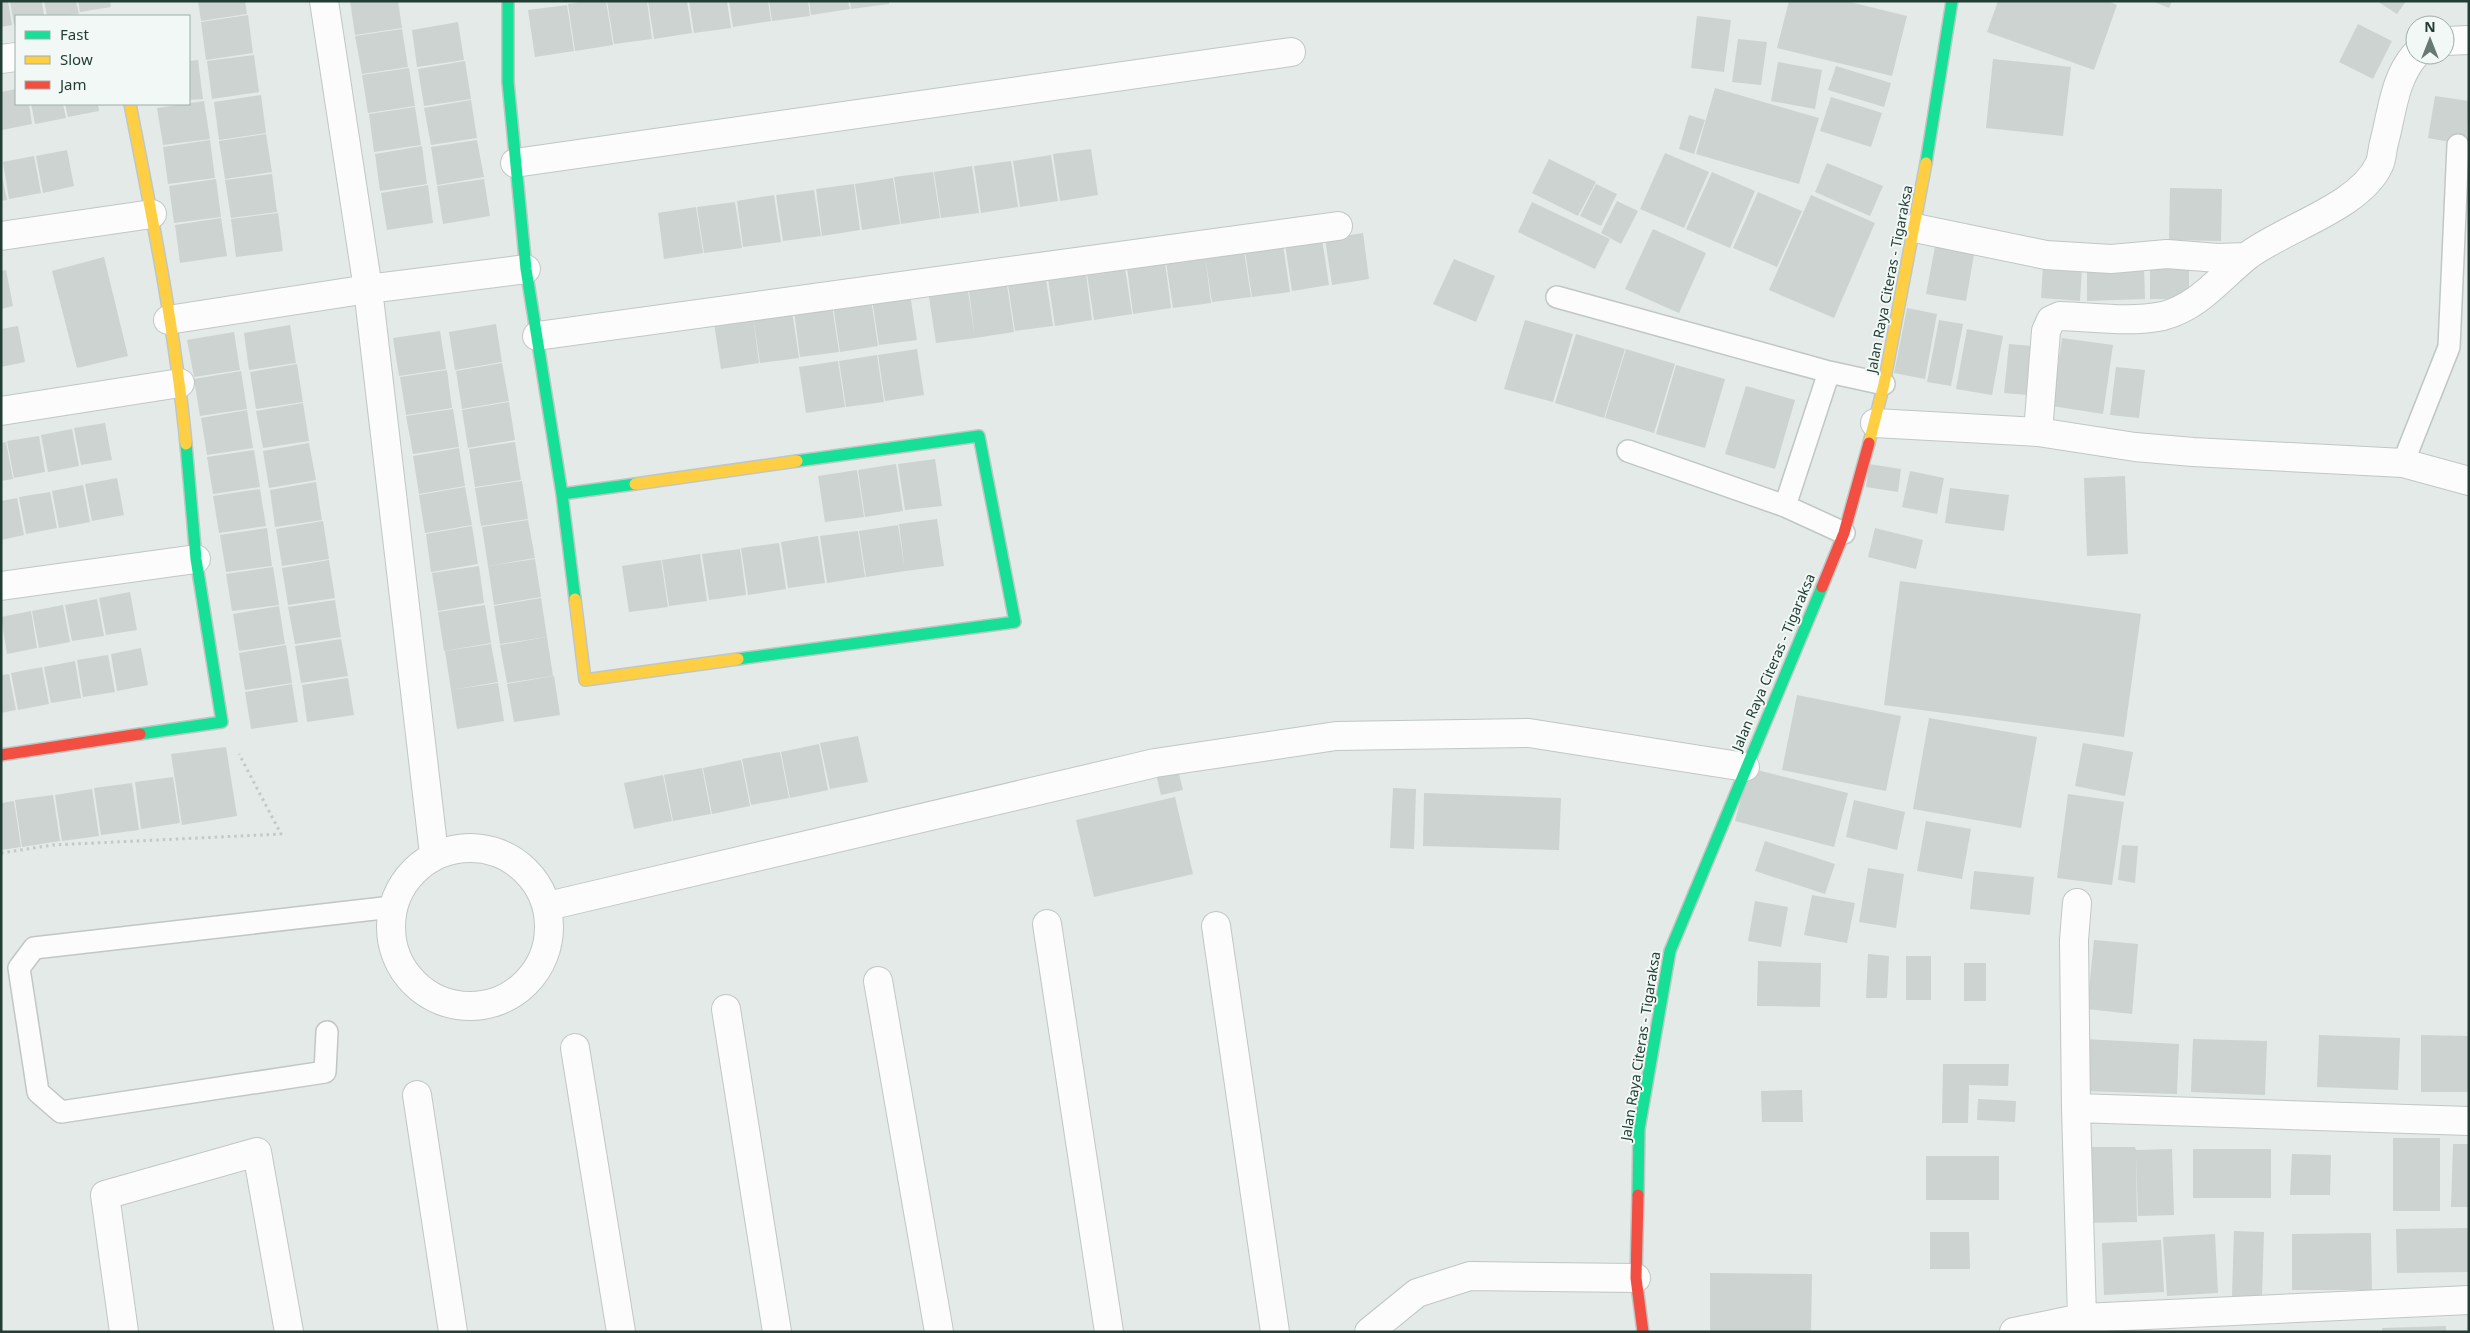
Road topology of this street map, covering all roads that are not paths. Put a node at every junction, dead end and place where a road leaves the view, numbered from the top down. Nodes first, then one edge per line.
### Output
1 (324, 1) edge
2 (508, 1) edge
3 (1952, 1) edge
4 (2469, 40) edge
5 (2455, 41) edge
6 (1291, 52) dead end
7 (15, 56) edge
8 (1, 59) edge
9 (2406, 65) edge
10 (130, 105) edge
11 (2458, 145) dead end
12 (515, 163) junction
13 (152, 214) junction
14 (1338, 226) dead end
15 (1915, 228) junction
16 (1, 236) edge
17 (2246, 257) junction
18 (526, 269) junction
19 (368, 289) junction
20 (1557, 297) dead end
21 (168, 320) junction
22 (537, 336) junction
23 (1829, 372) junction
24 (180, 383) junction
25 (1884, 384) junction
26 (1, 411) edge
27 (1875, 423) junction
28 (2038, 432) junction
29 (1628, 451) dead end
30 (2403, 463) junction
31 (2469, 481) edge
32 (562, 494) junction
33 (1785, 506) junction
34 (1844, 534) junction
35 (196, 558) junction
36 (1, 586) edge
37 (1, 756) edge
38 (1745, 767) junction
39 (434, 854) junction
40 (2077, 904) dead end
41 (548, 906) junction
42 (392, 907) junction
43 (1047, 924) dead end
44 (1216, 926) dead end
45 (878, 981) dead end
46 (726, 1009) dead end
47 (327, 1032) dead end
48 (575, 1048) dead end
49 (417, 1095) dead end
50 (2076, 1108) junction
51 (2469, 1121) edge
52 (1636, 1278) junction
53 (2469, 1300) edge
54 (2082, 1318) junction
55 (124, 1332) edge
56 (289, 1332) edge
57 (453, 1332) edge
58 (621, 1332) edge
59 (777, 1332) edge
60 (939, 1332) edge
61 (1109, 1332) edge
62 (1275, 1332) edge
63 (1369, 1332) edge
64 (1643, 1332) edge
65 (2014, 1332) edge

1 - 19 street
2 - 12 street
3 - 15 street, Jalan Raya Citeras - Tigaraksa
4 - 5 street
6 - 12 street
7 - 8 street
9 - 17 street
10 - 13 street
11 - 30 lane
12 - 18 street
13 - 16 street
13 - 21 street
14 - 22 street
15 - 17 street
15 - 25 street, Jalan Raya Citeras - Tigaraksa
17 - 28 street
18 - 19 street
18 - 22 street
19 - 21 street
19 - 39 street
20 - 23 lane
21 - 24 street
22 - 32 street
23 - 25 lane
23 - 33 lane
24 - 26 street
24 - 35 street
25 - 27 street, Jalan Raya Citeras - Tigaraksa
27 - 28 street
27 - 34 street, Jalan Raya Citeras - Tigaraksa
28 - 30 street
29 - 33 lane
30 - 31 street
32 - 32 street
33 - 34 lane
34 - 38 street, Jalan Raya Citeras - Tigaraksa
35 - 36 street
35 - 37 street
38 - 41 street
38 - 52 street, Jalan Raya Citeras - Tigaraksa
39 - 41 street
39 - 42 street
40 - 50 street
41 - 42 street
42 - 47 lane
43 - 61 street
44 - 62 street
45 - 60 street
46 - 59 street
48 - 58 street
49 - 57 street
50 - 51 street
50 - 54 street
52 - 63 street
52 - 64 street, Jalan Raya Citeras - Tigaraksa
53 - 54 street
54 - 65 street
55 - 56 street

